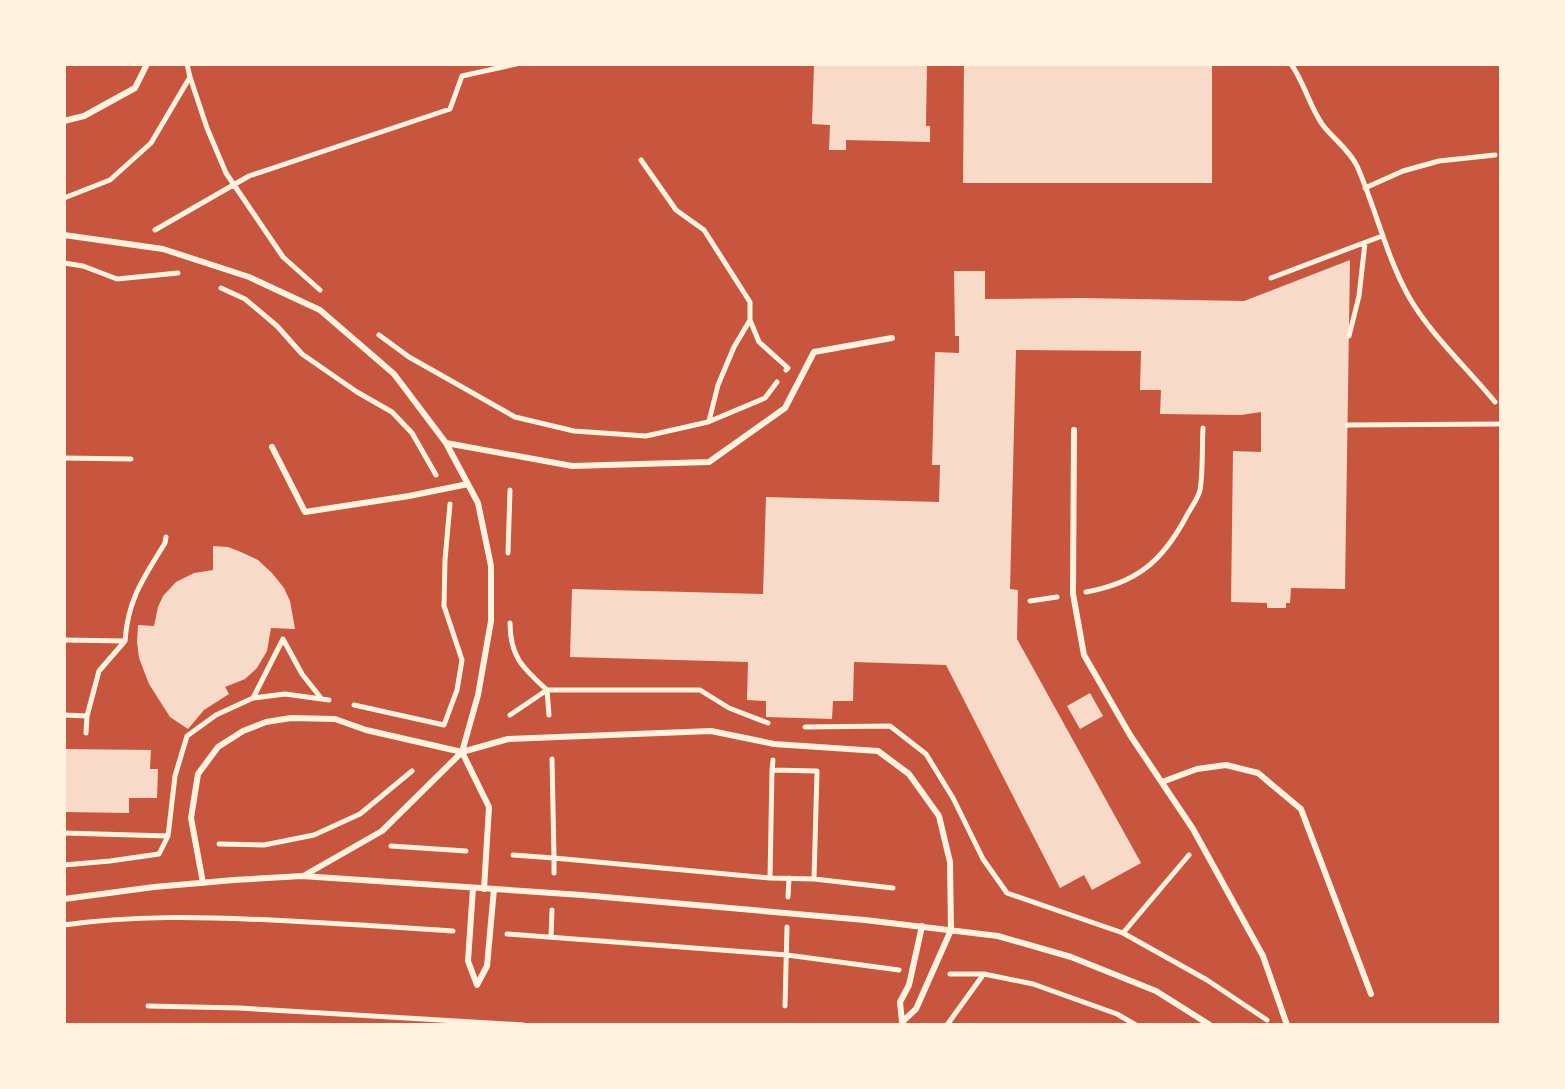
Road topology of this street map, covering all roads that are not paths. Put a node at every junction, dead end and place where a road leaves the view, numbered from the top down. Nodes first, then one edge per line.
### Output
1 (147, 64) edge
2 (64, 121) edge
3 (64, 235) edge
4 (892, 338) dead end
5 (1074, 430) dead end
6 (446, 443) junction
7 (272, 447) dead end
8 (468, 484) junction
9 (462, 752) junction
10 (1162, 782) junction
11 (302, 876) junction
12 (203, 883) junction
13 (473, 888) junction
14 (484, 889) junction
15 (494, 889) junction
16 (64, 899) edge
17 (922, 926) junction
18 (951, 930) junction
19 (1371, 994) dead end
20 (1210, 1025) edge
21 (1287, 1025) edge

1 - 2 lane
3 - 6 lane
4 - 6 lane
5 - 10 lane
6 - 8 lane
7 - 8 lane
8 - 9 lane
9 - 11 lane
9 - 12 lane
9 - 14 lane
9 - 18 lane
10 - 19 lane
10 - 21 lane
11 - 12 lane
11 - 13 lane
12 - 16 lane
13 - 14 lane
13 - 15 lane
14 - 15 lane
15 - 17 lane
17 - 18 lane
17 - 18 lane
18 - 20 lane

